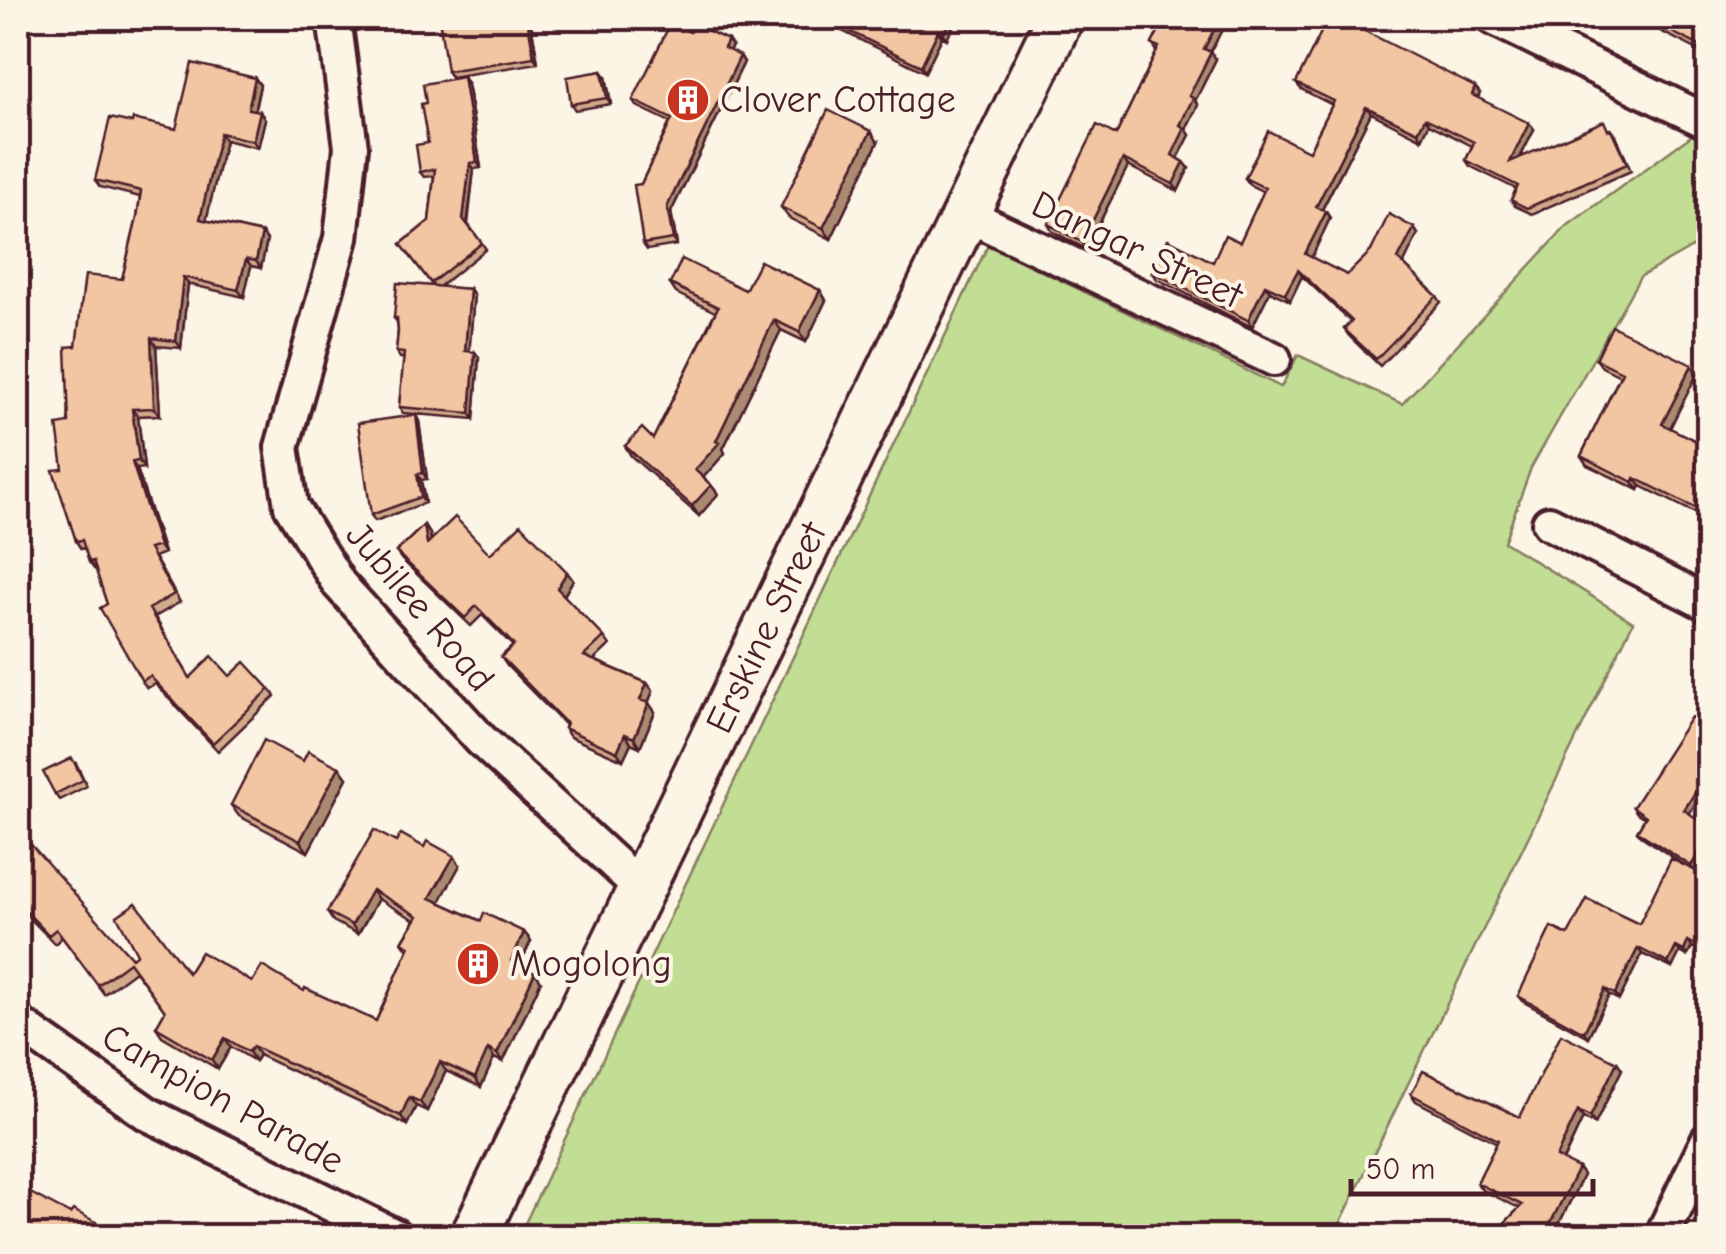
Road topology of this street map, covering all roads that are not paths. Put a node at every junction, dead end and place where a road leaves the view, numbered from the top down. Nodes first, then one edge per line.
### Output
1 (334, 18) edge
2 (1060, 18) edge
3 (1492, 18) edge
4 (1708, 122) edge
5 (965, 214) junction
6 (1274, 359) dead end
7 (1549, 523) dead end
8 (1708, 604) edge
9 (641, 888) junction
10 (18, 1023) edge
11 (1708, 1140) edge
12 (395, 1236) edge
13 (474, 1236) edge
14 (1662, 1236) edge

1 - 9 street, Jubilee Road
2 - 5 street, Erskine Street
3 - 4 street
5 - 6 street, Dangar Street
5 - 9 street, Erskine Street
7 - 8 street
9 - 13 street, Erskine Street
10 - 12 street, Campion Parade
11 - 14 street

